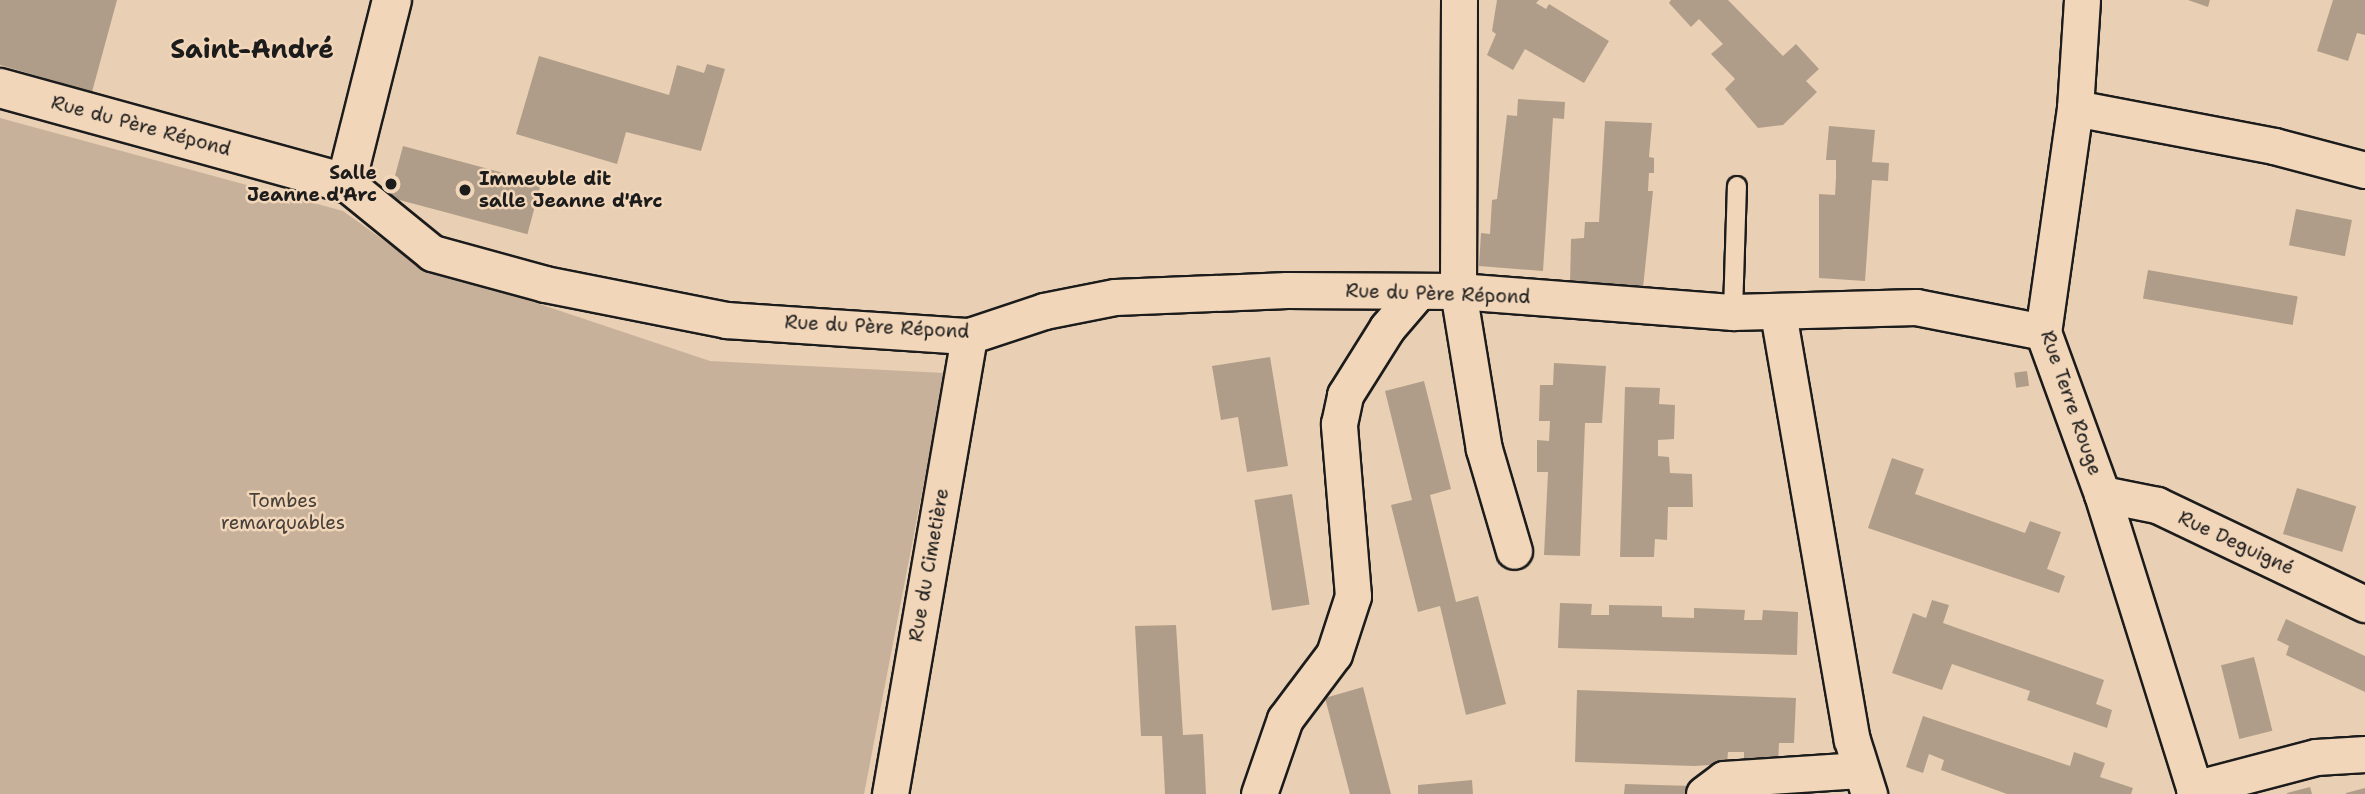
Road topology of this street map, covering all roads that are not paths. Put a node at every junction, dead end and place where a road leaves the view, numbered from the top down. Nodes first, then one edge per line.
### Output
1 (392, 0) edge
2 (1459, 0) edge
3 (2082, 0) edge
4 (0, 88) edge
5 (2075, 108) junction
6 (2365, 170) edge
7 (346, 183) junction
8 (1737, 186) dead end
9 (1458, 291) junction
10 (1418, 292) junction
11 (1733, 312) junction
12 (1778, 313) junction
13 (2043, 332) junction
14 (969, 336) junction
15 (2102, 494) junction
16 (1514, 551) dead end
17 (2365, 604) edge
18 (2365, 754) edge
19 (1864, 782) edge
20 (2195, 792) edge
21 (890, 794) edge
22 (1259, 794) edge
23 (1704, 794) edge

1 - 7 main road
2 - 9 street
3 - 5 street, Rue Terre Rouge
4 - 7 main road, Rue du Père Répond
5 - 6 street
5 - 13 street, Rue Terre Rouge
7 - 14 street, Rue du Père Répond
8 - 11 lane
9 - 10 street, Rue du Père Répond
9 - 11 street, Rue du Père Répond
9 - 16 street
10 - 14 street, Rue du Père Répond
10 - 22 street
11 - 12 street, Rue du Père Répond
12 - 13 street, Rue du Père Répond
12 - 19 street
13 - 15 street, Rue Terre Rouge
14 - 21 street, Rue du Cimetière
15 - 17 street, Rue Deguigné
15 - 20 street, Rue Terre Rouge
18 - 20 street
19 - 23 street

